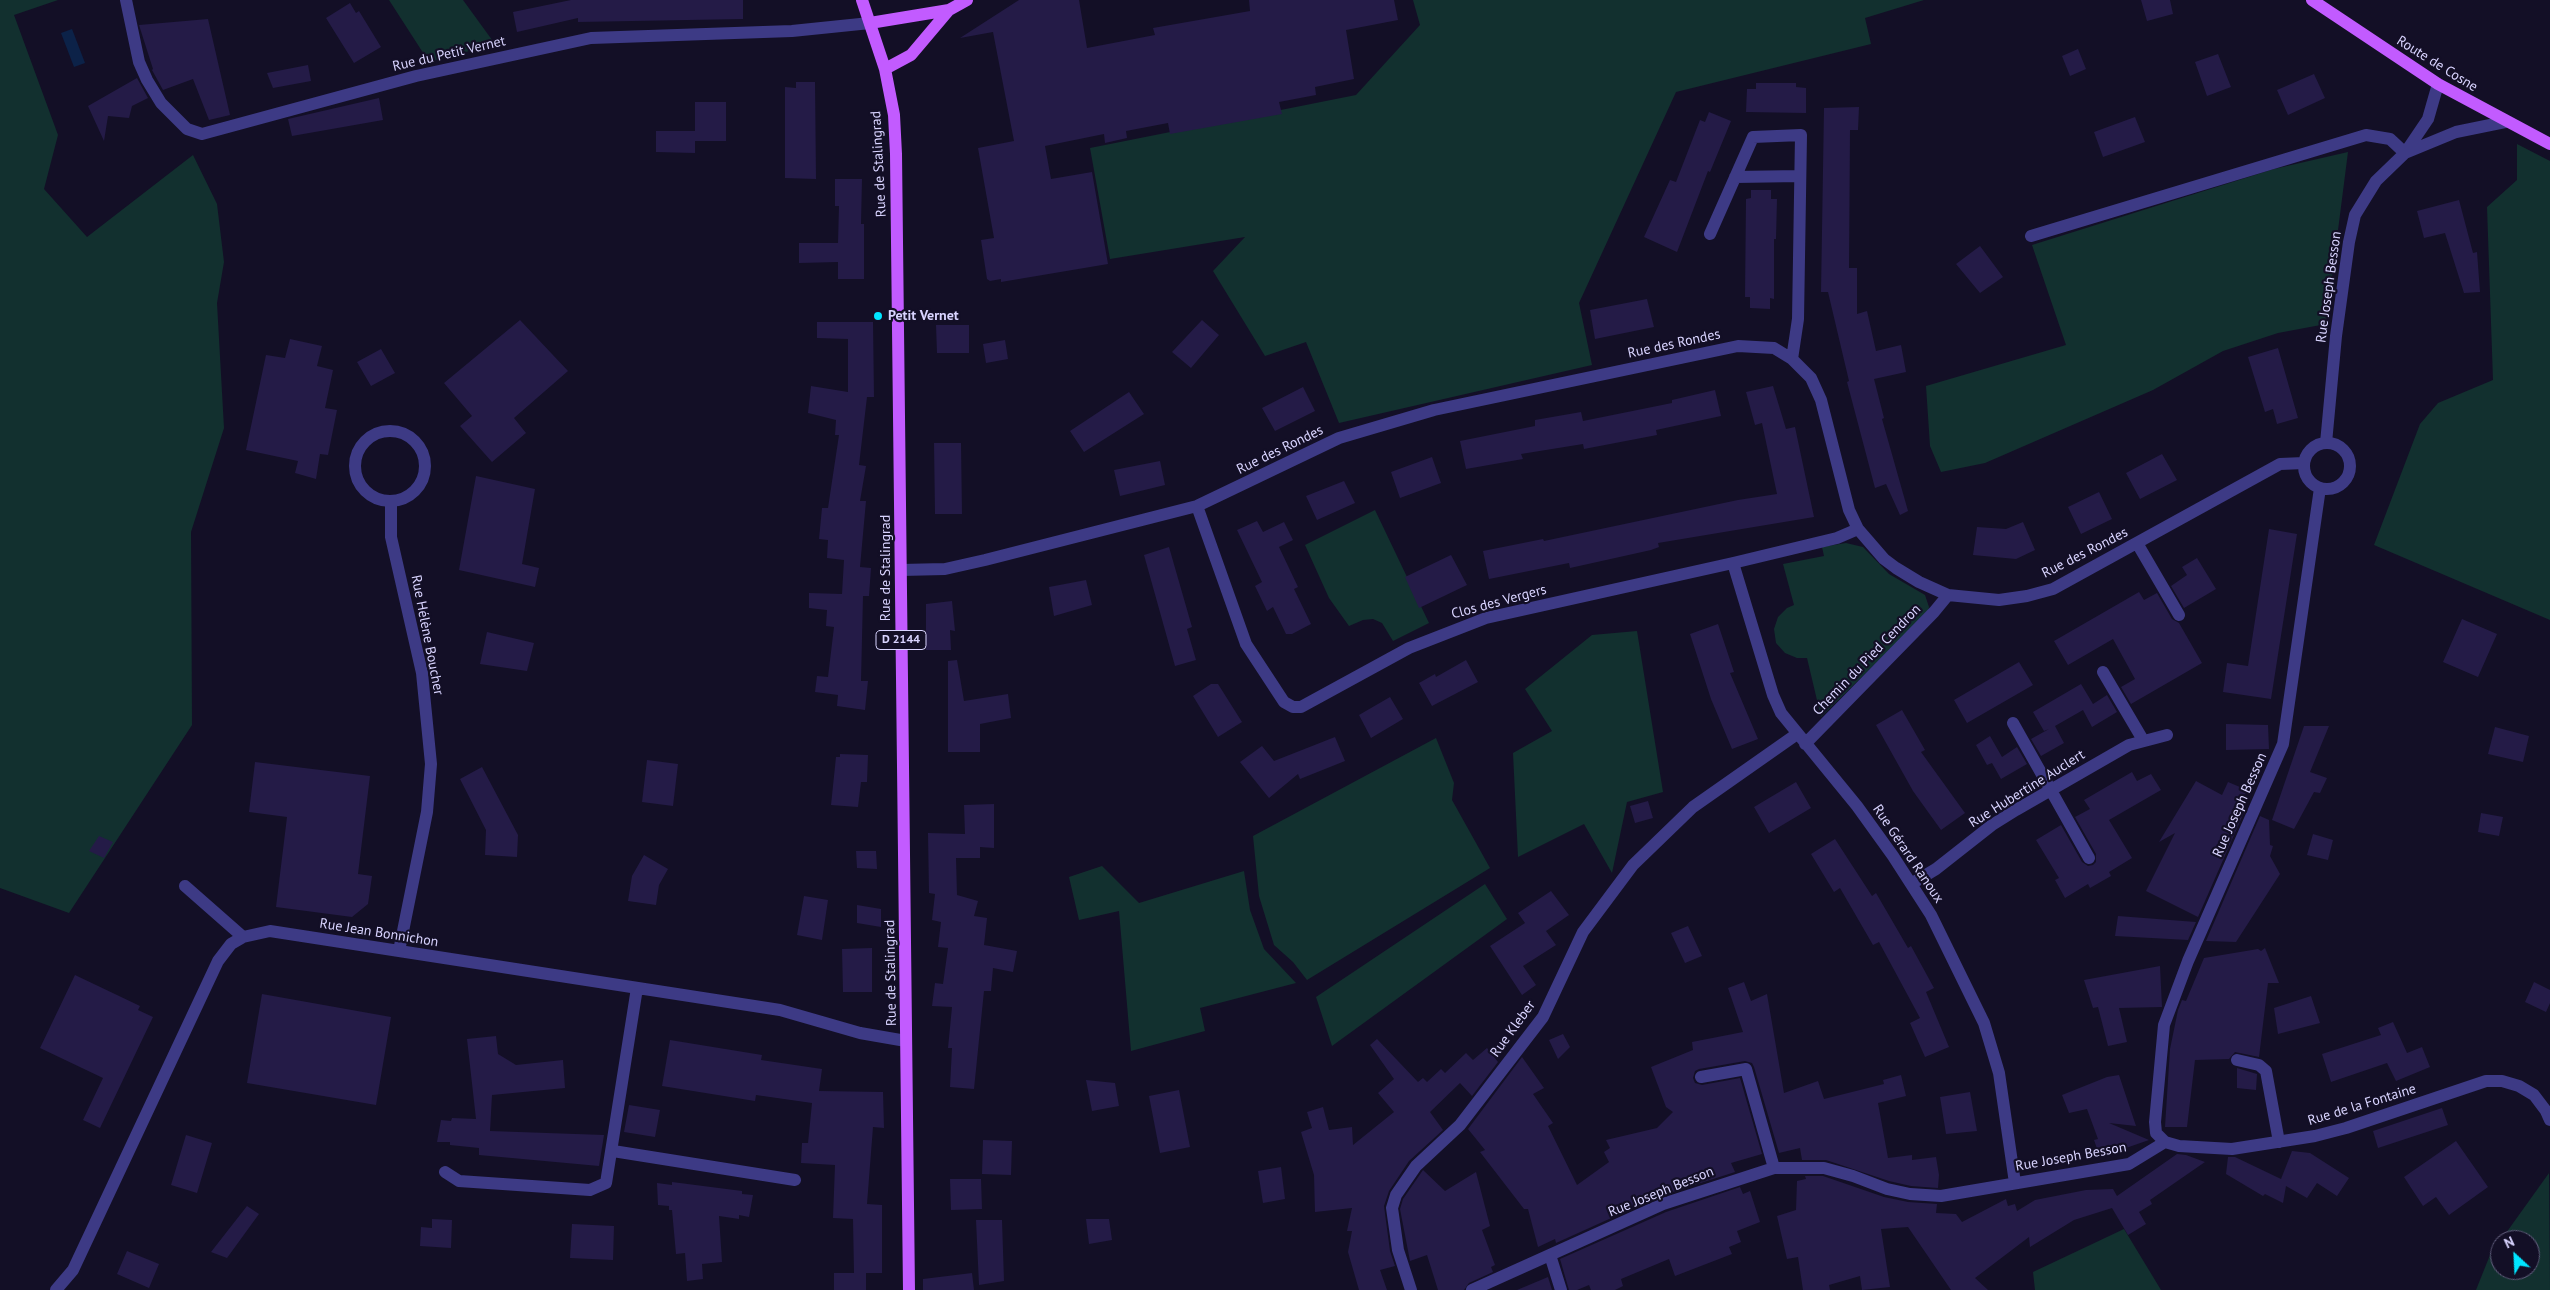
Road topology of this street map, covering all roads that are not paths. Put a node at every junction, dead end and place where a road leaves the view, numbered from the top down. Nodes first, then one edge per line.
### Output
1 (126, 0) edge
2 (862, 0) edge
3 (967, 0) edge
4 (2312, 0) edge
5 (949, 10) junction
6 (870, 23) junction
7 (885, 69) junction
8 (2438, 84) junction
9 (2505, 122) junction
10 (2550, 144) edge
11 (2404, 153) junction
12 (1800, 176) junction
13 (1735, 177) junction
14 (1710, 234) dead end
15 (2031, 236) dead end
16 (1792, 359) junction
17 (2326, 443) junction
18 (2304, 463) junction
19 (2320, 488) junction
20 (391, 502) junction
21 (1198, 506) junction
22 (1858, 529) junction
23 (2138, 543) junction
24 (1733, 563) junction
25 (901, 570) junction
26 (1948, 595) junction
27 (2179, 615) dead end
28 (2103, 672) dead end
29 (2013, 724) dead end
30 (1797, 734) junction
31 (2167, 735) dead end
32 (2143, 740) junction
33 (1805, 744) junction
34 (2051, 790) junction
35 (2090, 858) dead end
36 (1911, 884) junction
37 (185, 886) dead end
38 (242, 937) junction
39 (399, 951) junction
40 (637, 988) junction
41 (906, 1042) junction
42 (2237, 1060) dead end
43 (1701, 1077) dead end
44 (2550, 1120) edge
45 (2165, 1142) junction
46 (2279, 1142) junction
47 (613, 1151) junction
48 (1774, 1168) junction
49 (445, 1172) dead end
50 (795, 1180) dead end
51 (2015, 1183) junction
52 (1550, 1255) junction
53 (56, 1290) edge
54 (909, 1290) edge
55 (1411, 1290) edge
56 (1472, 1290) edge
57 (1561, 1290) edge

1 - 6 street, Rue du Petit Vernet
2 - 6 main road, Rue de Stalingrad / D 2144
3 - 5 main road
4 - 8 main road, Route de Cosne
5 - 6 main road
5 - 7 main road
6 - 7 main road, Rue de Stalingrad / D 2144
7 - 25 main road, Rue de Stalingrad / D 2144
8 - 9 main road, Route de Cosne
8 - 11 street, Rue Joseph Besson
9 - 10 main road, Route de Cosne
9 - 11 street, Rue Joseph Besson
11 - 15 street
11 - 17 street, Rue Joseph Besson
12 - 13 street
12 - 13 street
12 - 16 street
13 - 14 street
16 - 21 street, Rue des Rondes
16 - 22 street, Rue des Rondes
17 - 18 street
17 - 19 street
18 - 19 street
18 - 23 street, Rue des Rondes
19 - 45 street, Rue Joseph Besson
20 - 20 street
20 - 39 street, Rue Hélène Boucher
21 - 24 street, Clos des Vergers
21 - 25 street, Rue des Rondes
22 - 24 street, Clos des Vergers
22 - 26 street, Rue des Rondes
23 - 26 street, Rue des Rondes
23 - 27 street
24 - 30 street, Rue Gérard Ranoux
25 - 41 main road, Rue de Stalingrad / D 2144
26 - 33 street, Chemin du Pied Cendron
28 - 32 street
29 - 34 street
30 - 33 street, Rue Gérard Ranoux
30 - 55 street, Rue Kleber
31 - 32 street, Rue Hubertine Auclert
32 - 34 street, Rue Hubertine Auclert
33 - 36 street, Rue Gérard Ranoux
34 - 35 street
34 - 36 street, Rue Hubertine Auclert
36 - 51 street, Rue Gérard Ranoux
37 - 38 street
38 - 39 street, Rue Jean Bonnichon
38 - 53 street
39 - 40 street, Rue Jean Bonnichon
40 - 41 street, Rue Jean Bonnichon
40 - 47 street
41 - 54 main road, Rue de Stalingrad / D 2144
42 - 46 street
43 - 48 street
44 - 46 street, Rue de la Fontaine
45 - 46 street, Rue de la Fontaine
45 - 51 street, Rue Joseph Besson
47 - 49 street
47 - 50 street
48 - 51 street, Rue Joseph Besson
48 - 52 street, Rue Joseph Besson
52 - 56 street, Rue Joseph Besson
52 - 57 street

